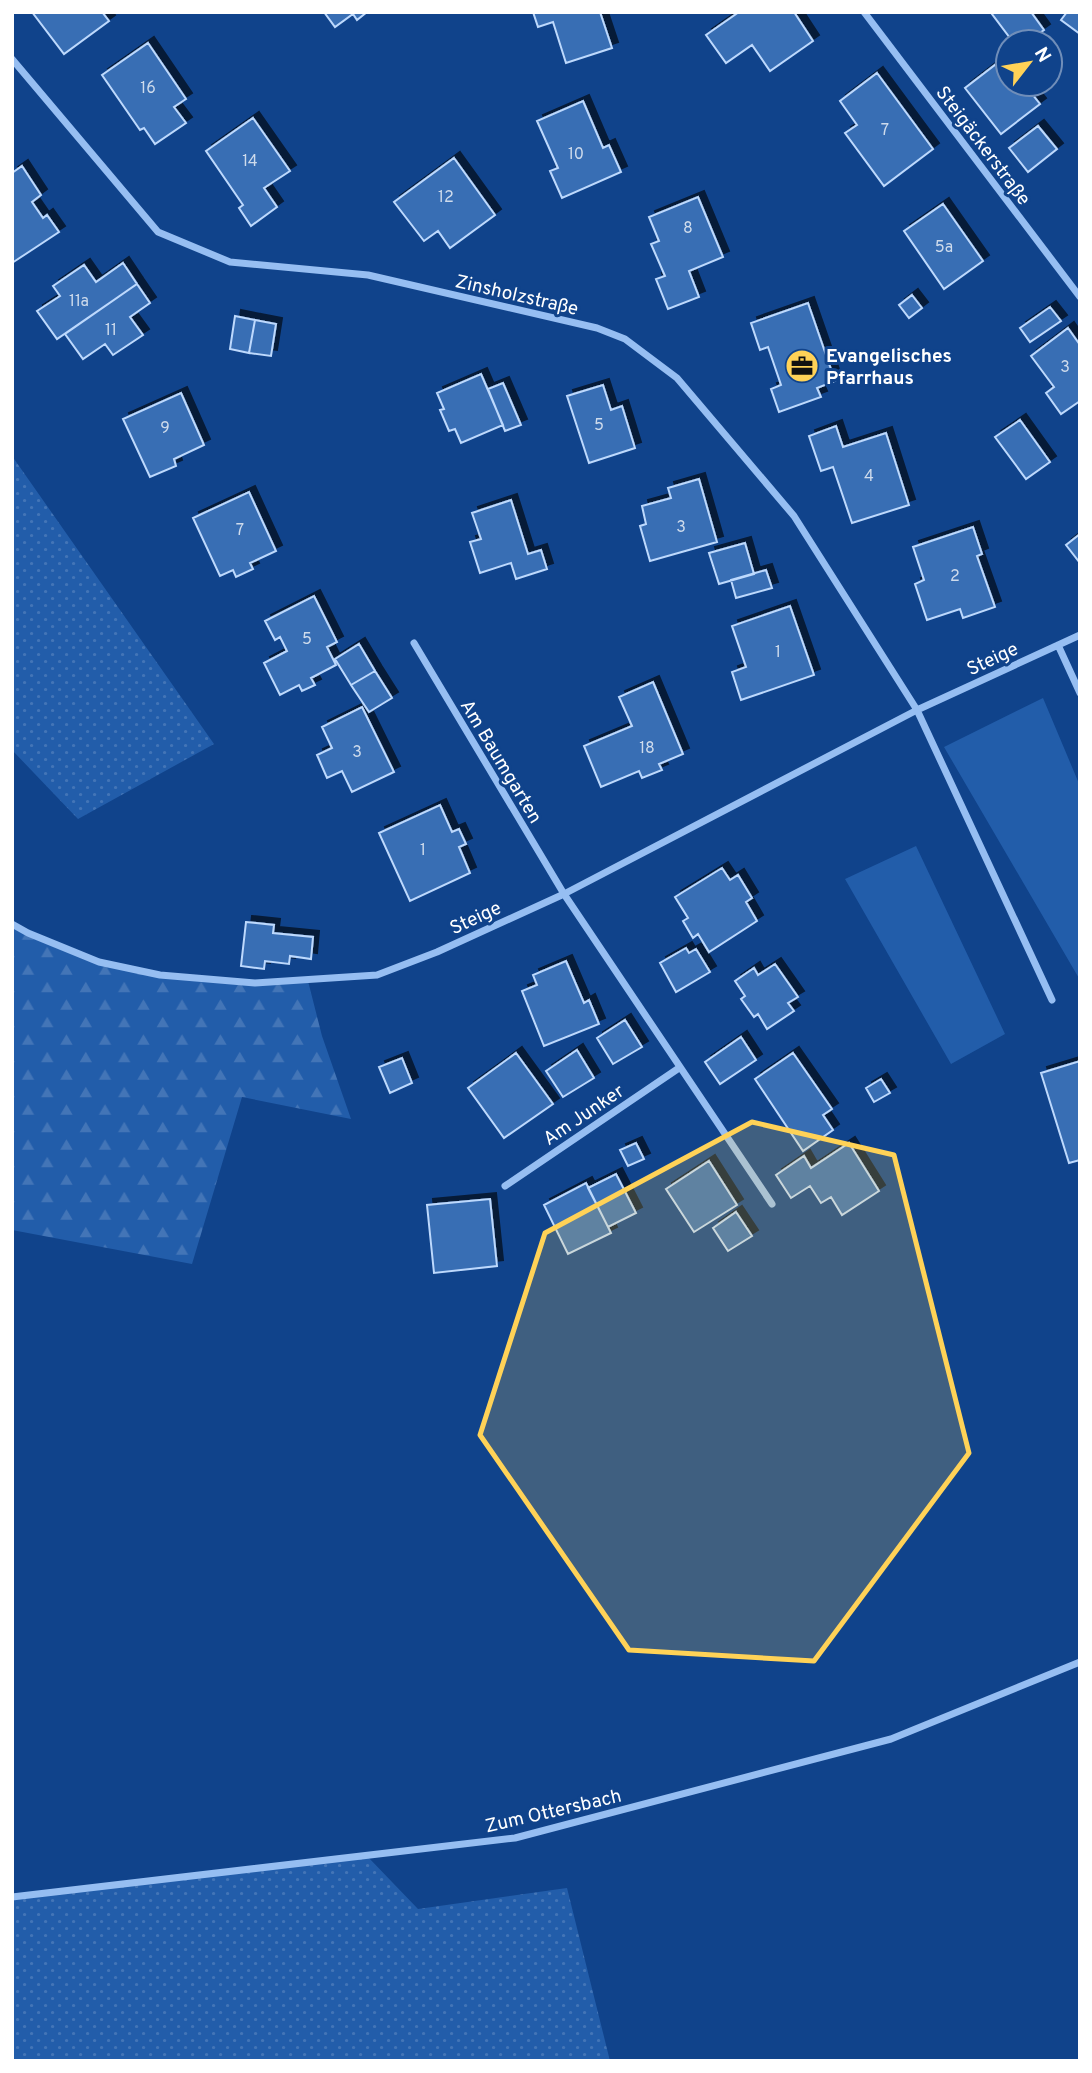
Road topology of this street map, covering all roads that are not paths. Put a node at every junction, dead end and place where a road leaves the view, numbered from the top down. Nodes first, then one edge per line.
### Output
1 (864, 12) edge
2 (12, 58) edge
3 (1080, 297) edge
4 (1080, 635) edge
5 (414, 643) dead end
6 (1058, 645) junction
7 (1080, 692) edge
8 (917, 710) junction
9 (564, 894) junction
10 (12, 924) edge
11 (1052, 1000) dead end
12 (679, 1068) junction
13 (505, 1186) dead end
14 (772, 1204) dead end
15 (1080, 1662) edge
16 (12, 1897) edge

1 - 3 street, Steigäckerstraße
2 - 8 street, Zinsholzstraße
4 - 6 street, Steige
5 - 9 street, Am Baumgarten
6 - 7 street
6 - 8 street, Steige
8 - 9 street, Steige
8 - 11 street
9 - 10 street, Steige
9 - 12 street
12 - 13 street, Am Junker
12 - 14 street
15 - 16 street, Zum Ottersbach

